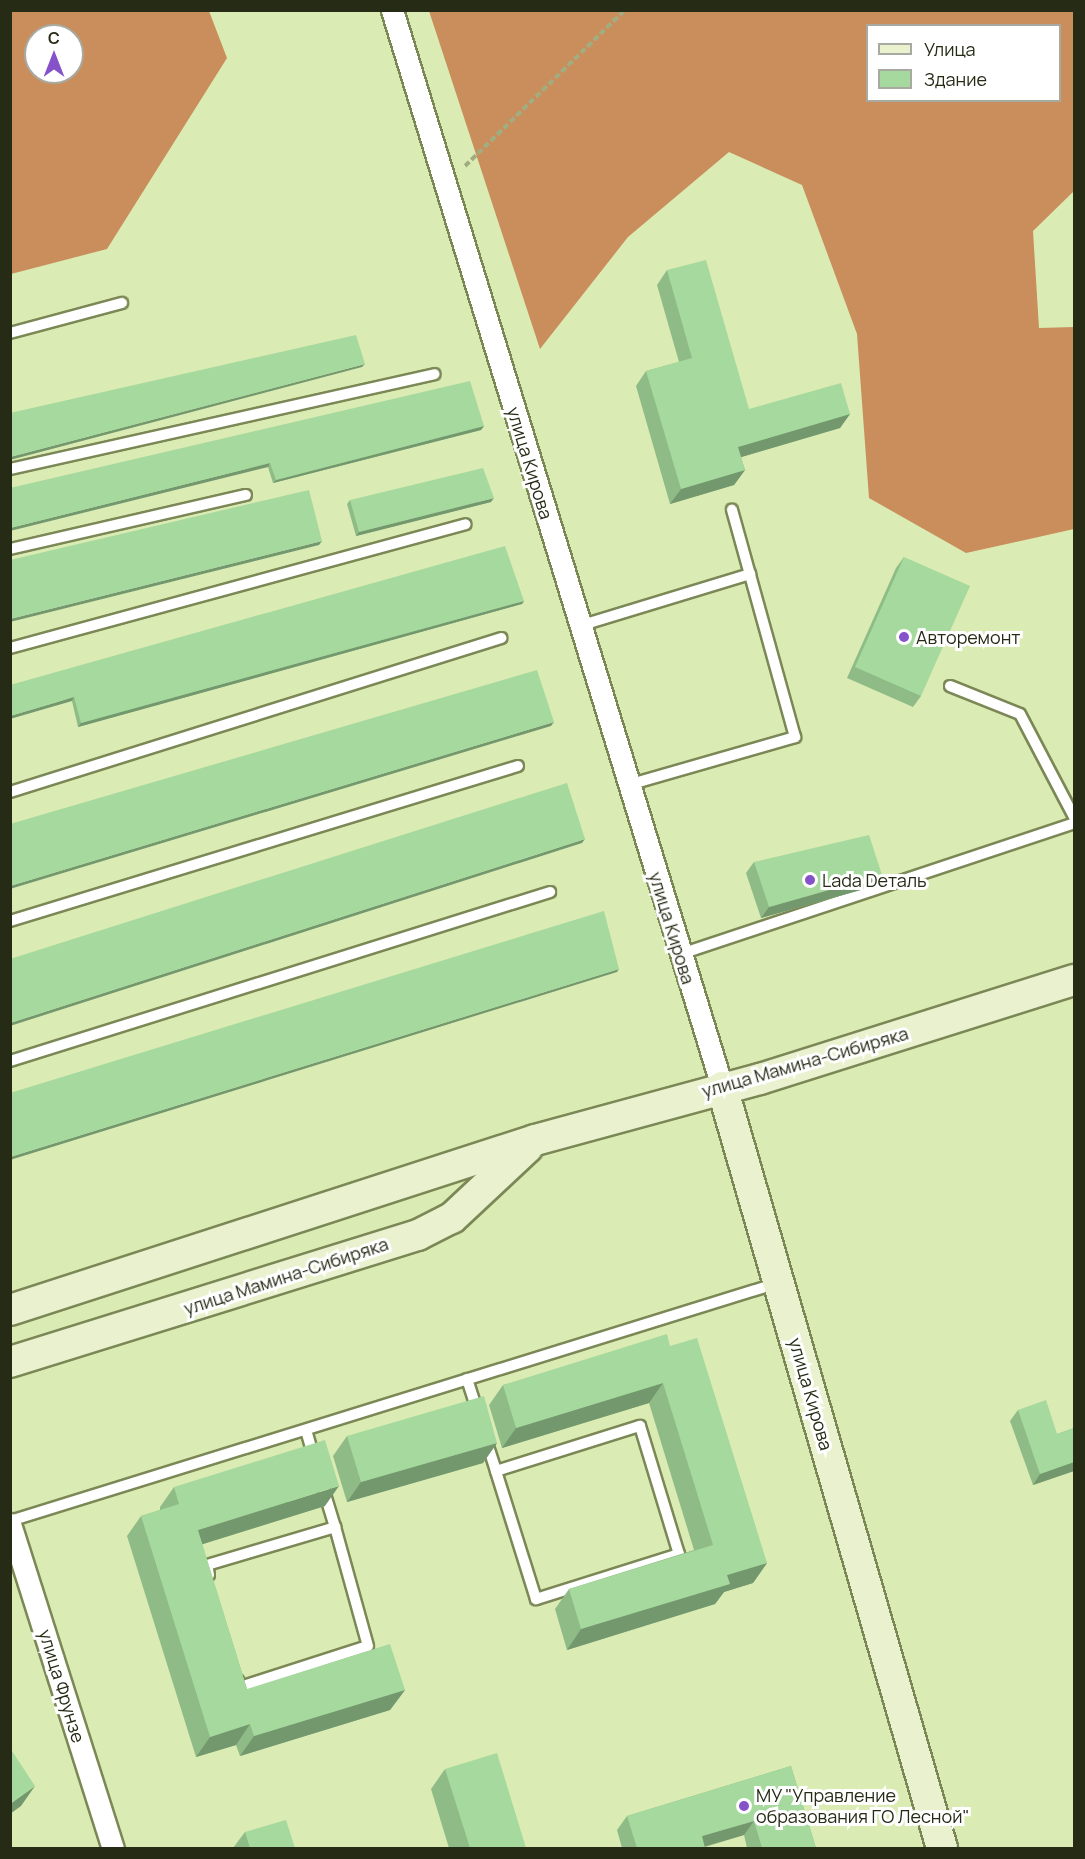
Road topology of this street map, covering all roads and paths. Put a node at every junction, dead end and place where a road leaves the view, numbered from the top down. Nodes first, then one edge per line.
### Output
1 (392, 10) edge
2 (625, 10) edge
3 (445, 185) junction
4 (122, 303) dead end
5 (10, 333) edge
6 (434, 374) dead end
7 (10, 469) edge
8 (246, 495) dead end
9 (732, 510) dead end
10 (465, 524) dead end
11 (10, 549) edge
12 (750, 574) junction
13 (579, 626) junction
14 (501, 638) dead end
15 (10, 648) edge
16 (950, 686) dead end
17 (518, 766) dead end
18 (627, 785) junction
19 (10, 792) edge
20 (1074, 817) edge
21 (1074, 823) edge
22 (550, 892) dead end
23 (10, 921) edge
24 (681, 954) junction
25 (1074, 980) edge
26 (10, 1061) edge
27 (722, 1087) junction
28 (535, 1140) junction
29 (779, 1282) junction
30 (10, 1310) edge
31 (10, 1362) edge
32 (467, 1379) junction
33 (306, 1430) junction
34 (496, 1471) junction
35 (10, 1523) edge
36 (335, 1527) junction
37 (213, 1587) edge
38 (234, 1665) edge
39 (113, 1848) edge
40 (942, 1848) edge

1 - 3 street, улица Кирова
2 - 3 path
3 - 13 street, улица Кирова
4 - 5 lane
6 - 7 lane
8 - 11 lane
9 - 12 lane
10 - 15 lane
12 - 13 lane
12 - 18 lane
13 - 18 street, улица Кирова
14 - 19 lane
16 - 20 lane
17 - 23 lane
18 - 24 street, улица Кирова
21 - 24 lane
22 - 26 lane
24 - 27 street, улица Кирова
25 - 27 main road, улица Мамина-Сибиряка
27 - 28 main road, улица Мамина-Сибиряка
27 - 29 main road, улица Кирова
28 - 30 main road, улица Мамина-Сибиряка
28 - 31 main road, улица Мамина-Сибиряка
29 - 32 lane
29 - 40 main road, улица Кирова
32 - 33 lane
32 - 34 lane
33 - 35 lane
33 - 36 lane
34 - 34 lane
35 - 39 street, улица Фрунзе
36 - 37 lane
36 - 38 lane

